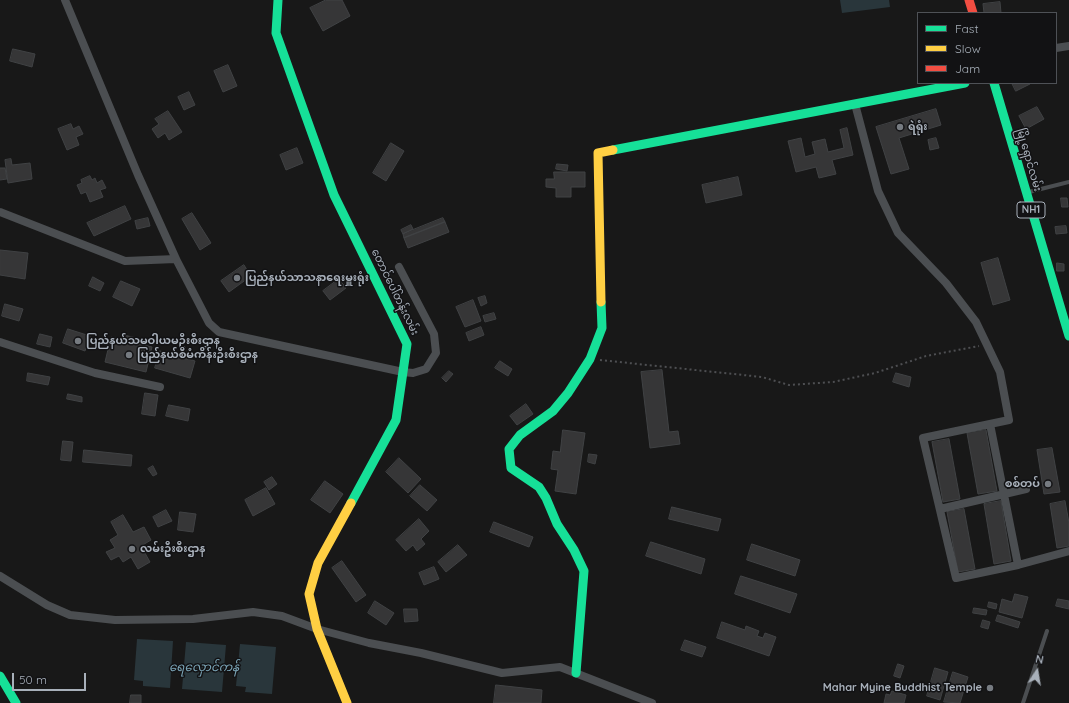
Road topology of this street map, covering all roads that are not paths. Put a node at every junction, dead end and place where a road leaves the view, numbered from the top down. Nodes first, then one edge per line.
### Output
1 (66, 0) edge
2 (278, 0) edge
3 (969, 0) edge
4 (973, 12) edge
5 (1069, 46) edge
6 (1057, 48) edge
7 (960, 84) edge
8 (994, 84) edge
9 (855, 104) junction
10 (1069, 182) edge
11 (1026, 193) junction
12 (0, 212) edge
13 (176, 259) junction
14 (399, 268) dead end
15 (1069, 336) edge
16 (0, 342) edge
17 (403, 372) junction
18 (160, 387) dead end
19 (990, 424) junction
20 (1026, 489) dead end
21 (1004, 494) junction
22 (940, 509) junction
23 (1069, 551) edge
24 (1018, 565) junction
25 (0, 576) edge
26 (317, 629) junction
27 (1047, 631) dead end
28 (576, 673) junction
29 (0, 676) edge
30 (16, 703) edge
31 (347, 703) edge
32 (652, 703) edge
33 (1023, 703) edge

1 - 13 street
2 - 17 main road, တောင်ပေါ်တန်းလမ်း
3 - 4 main road
5 - 6 street
7 - 9 main road
8 - 11 main road, မြို့ရှောင်လမ်း / NH1
9 - 19 street
9 - 28 main road
10 - 11 lane
11 - 15 main road, မြို့ရှောင်လမ်း / NH1
12 - 13 street
13 - 17 street
14 - 17 street
16 - 18 street
17 - 26 main road, တောင်ပေါ်တန်းလမ်း
19 - 21 street
19 - 22 street
20 - 21 street
21 - 22 street
21 - 24 street
22 - 24 street
23 - 24 street
25 - 26 street
26 - 28 street
26 - 31 main road, တောင်ပေါ်တန်းလမ်း
27 - 33 lane
28 - 32 street
29 - 30 main road

